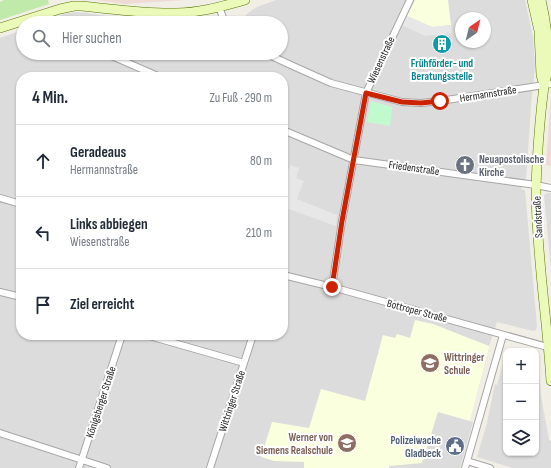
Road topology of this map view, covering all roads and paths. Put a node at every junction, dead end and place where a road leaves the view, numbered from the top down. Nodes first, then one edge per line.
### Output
1 (245, 0) edge
2 (410, 0) edge
3 (532, 0) edge
4 (541, 0) edge
5 (219, 7) junction
6 (46, 13) junction
7 (37, 16) edge
8 (47, 16) edge
9 (222, 16) edge
10 (16, 23) edge
11 (0, 28) edge
12 (121, 60) edge
13 (280, 60) edge
14 (149, 72) edge
15 (548, 85) edge
16 (366, 93) junction
17 (288, 132) edge
18 (354, 160) junction
19 (536, 185) junction
20 (551, 188) edge
21 (0, 198) edge
22 (16, 203) edge
23 (288, 276) edge
24 (332, 287) junction
25 (0, 292) edge
26 (16, 297) edge
27 (503, 335) junction
28 (120, 340) edge
29 (163, 340) edge
30 (251, 340) edge
31 (550, 348) edge
32 (244, 364) junction
33 (551, 381) edge
34 (0, 433) edge
35 (82, 460) junction
36 (467, 461) junction
37 (79, 468) edge
38 (107, 468) edge
39 (210, 468) edge
40 (465, 468) edge
41 (490, 468) edge

1 - 5 main road
2 - 16 street, Wiesenstraße
3 - 15 main road, Sandstraße
4 - 15 main road, Sandstraße
5 - 6 main road
5 - 9 street
6 - 7 main road
6 - 8 street
10 - 11 main road
12 - 14 street
13 - 16 street, Hermannstraße
15 - 16 street, Hermannstraße
15 - 19 main road, Sandstraße
16 - 18 street, Wiesenstraße
17 - 18 street, Friedenstraße
18 - 19 street, Friedenstraße
18 - 24 street, Wiesenstraße
19 - 20 street, Friedenstraße
19 - 31 main road, Sandstraße
21 - 22 street
23 - 24 street, Bottroper Straße
24 - 27 street, Bottroper Straße
25 - 26 street
27 - 31 street, Bottroper Straße
27 - 36 street
28 - 35 street, Königsberger Straße
29 - 32 street
30 - 32 street, Wittringer Straße
31 - 33 main road, Sandstraße
32 - 39 street, Wittringer Straße
34 - 35 street
35 - 37 street, Königsberger Straße
35 - 38 street
36 - 40 street
36 - 41 street

